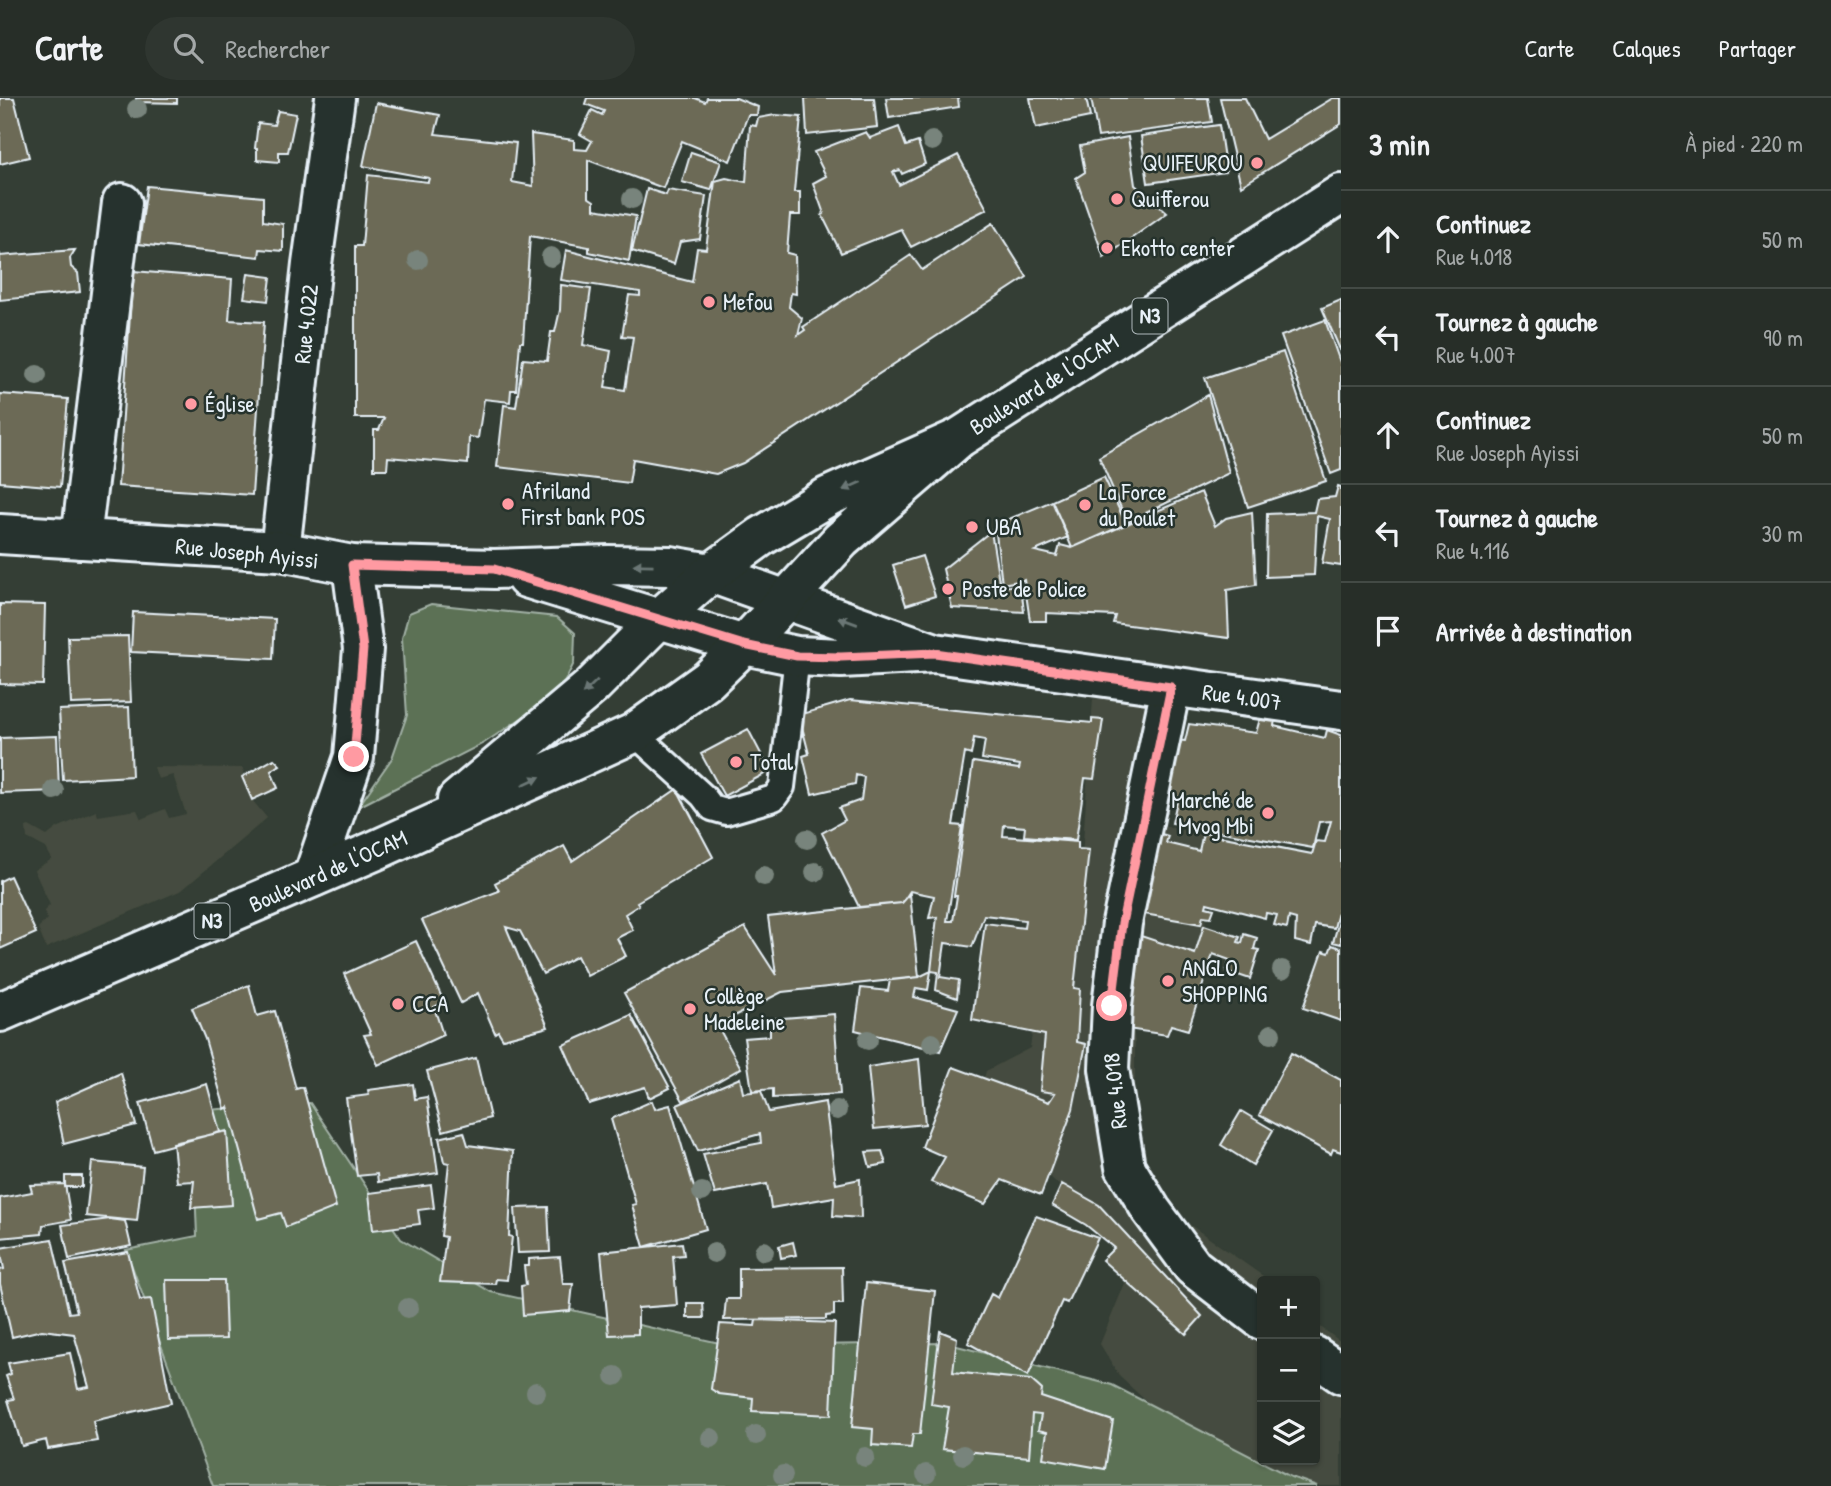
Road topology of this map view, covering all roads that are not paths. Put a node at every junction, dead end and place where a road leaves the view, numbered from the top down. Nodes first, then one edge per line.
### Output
1 (335, 98) edge
2 (1341, 194) edge
3 (122, 203) dead end
4 (959, 438) junction
5 (0, 534) edge
6 (81, 539) junction
7 (280, 551) junction
8 (352, 565) junction
9 (494, 569) junction
10 (711, 573) junction
11 (787, 599) junction
12 (650, 629) junction
13 (744, 645) junction
14 (935, 653) junction
15 (797, 656) junction
16 (1171, 687) junction
17 (1341, 710) edge
18 (634, 733) junction
19 (424, 828) junction
20 (313, 877) junction
21 (0, 1012) edge
22 (1257, 1316) edge
23 (1320, 1359) edge
24 (1341, 1374) edge

1 - 7 main road, Rue 4.022
2 - 4 main road, Boulevard de l'OCAM / N3
3 - 6 main road
4 -> 10 main road, Boulevard de l'OCAM / N3
4 - 11 main road, Boulevard de l'OCAM / N3
5 - 6 main road, Rue Joseph Ayissi
6 - 7 main road, Rue Joseph Ayissi
7 - 8 main road, Rue Joseph Ayissi
8 - 9 main road, Rue Joseph Ayissi
8 - 20 main road
10 -> 9 main road, Rue Joseph Ayissi
9 - 12 main road, Rue Joseph Ayissi
10 - 11 main road, Rue 4.007
10 - 12 main road, N3
11 - 13 main road, N3
14 -> 11 main road, Rue 4.007
12 - 13 main road, Rue 4.007
12 -> 19 main road, Boulevard de l'OCAM / N3
13 - 15 main road, Rue 4.007
13 - 18 main road, Boulevard de l'OCAM / N3
14 - 15 main road, Rue 4.007
14 - 16 main road, Rue 4.007
15 - 18 lane
16 - 17 main road, Rue 4.007
16 - 22 main road, Rue 4.018
19 -> 18 main road, Boulevard de l'OCAM / N3
19 - 20 main road, Boulevard de l'OCAM / N3
20 - 21 main road, Boulevard de l'OCAM / N3
23 - 24 main road

